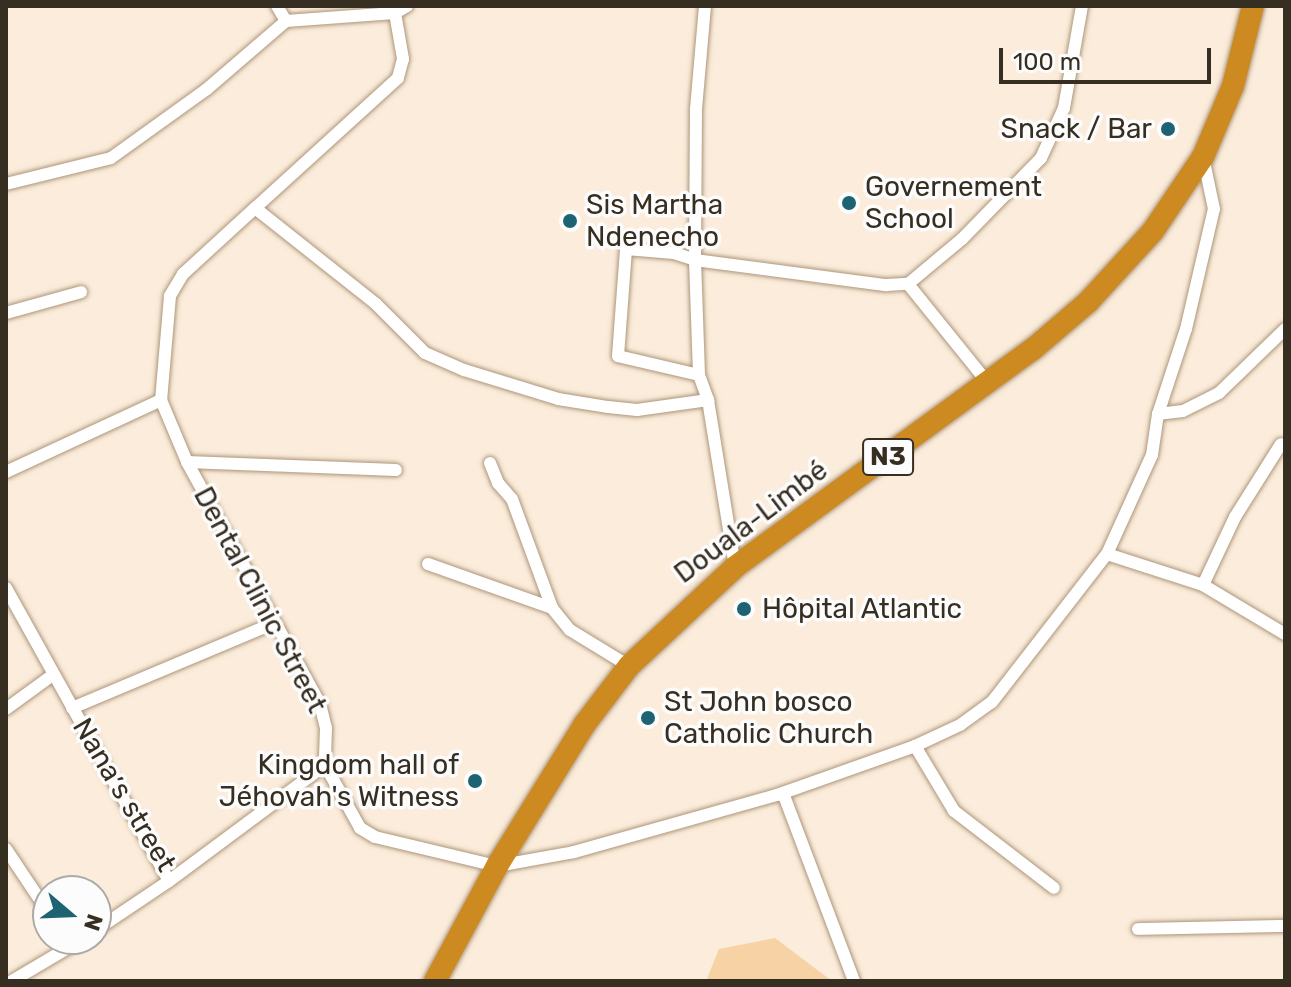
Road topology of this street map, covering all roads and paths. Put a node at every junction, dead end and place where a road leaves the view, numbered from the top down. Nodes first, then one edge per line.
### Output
1 (277, 6) edge
2 (705, 6) edge
3 (1082, 6) edge
4 (1253, 6) edge
5 (401, 9) edge
6 (286, 21) junction
7 (1203, 157) junction
8 (6, 184) edge
9 (255, 208) junction
10 (695, 260) junction
11 (908, 284) junction
12 (81, 292) dead end
13 (6, 313) edge
14 (1285, 329) edge
15 (699, 375) junction
16 (988, 383) junction
17 (161, 400) junction
18 (708, 400) junction
19 (1158, 414) junction
20 (1284, 442) edge
21 (187, 462) junction
22 (490, 463) dead end
23 (396, 470) dead end
24 (6, 472) edge
25 (1107, 554) junction
26 (428, 564) dead end
27 (735, 567) junction
28 (1203, 585) junction
29 (6, 588) edge
30 (552, 608) junction
31 (274, 623) junction
32 (1285, 634) edge
33 (629, 666) junction
34 (54, 674) junction
35 (72, 708) junction
36 (6, 709) edge
37 (915, 746) junction
38 (325, 765) junction
39 (783, 793) junction
40 (6, 849) edge
41 (497, 866) junction
42 (169, 881) junction
43 (32, 888) edge
44 (1054, 888) dead end
45 (112, 919) edge
46 (1285, 926) edge
47 (1138, 929) dead end
48 (50, 955) edge
49 (12, 981) edge
50 (435, 981) edge
51 (854, 981) edge

1 - 6 street
2 - 10 street
3 - 11 street
4 - 7 highway, Douala-Limbé / N3
5 - 6 street
5 - 9 street
6 - 8 street
7 - 16 highway, Douala-Limbé / N3
7 - 19 street
9 - 17 street
9 - 18 street
10 - 11 street
10 - 15 street
10 - 15 street
11 - 16 street
12 - 13 street
14 - 19 street
15 - 18 street
16 - 27 highway, Douala-Limbé / N3
17 - 21 street, Dental Clinic Street
17 - 24 street
18 - 27 street
19 - 25 street
20 - 28 street
21 - 23 street
21 - 31 street, Dental Clinic Street
22 - 30 street
25 - 28 street
25 - 37 street
26 - 30 street
27 - 33 highway, Douala-Limbé / N3
28 - 32 street
29 - 34 street, Nana׳s street
30 - 33 street
31 - 35 street
31 - 38 street, Dental Clinic Street
33 - 41 highway, Douala-Limbé / N3
34 - 35 street, Nana׳s street
34 - 36 street
35 - 42 street, Nana׳s street
37 - 39 street
37 - 44 street
38 - 41 street, Dental Clinic Street
38 - 42 street, Nana׳s street
39 - 41 street
39 - 51 street
40 - 43 street
41 - 50 highway, Douala-Limbé / N3
42 - 45 street
46 - 47 street
48 - 49 street

